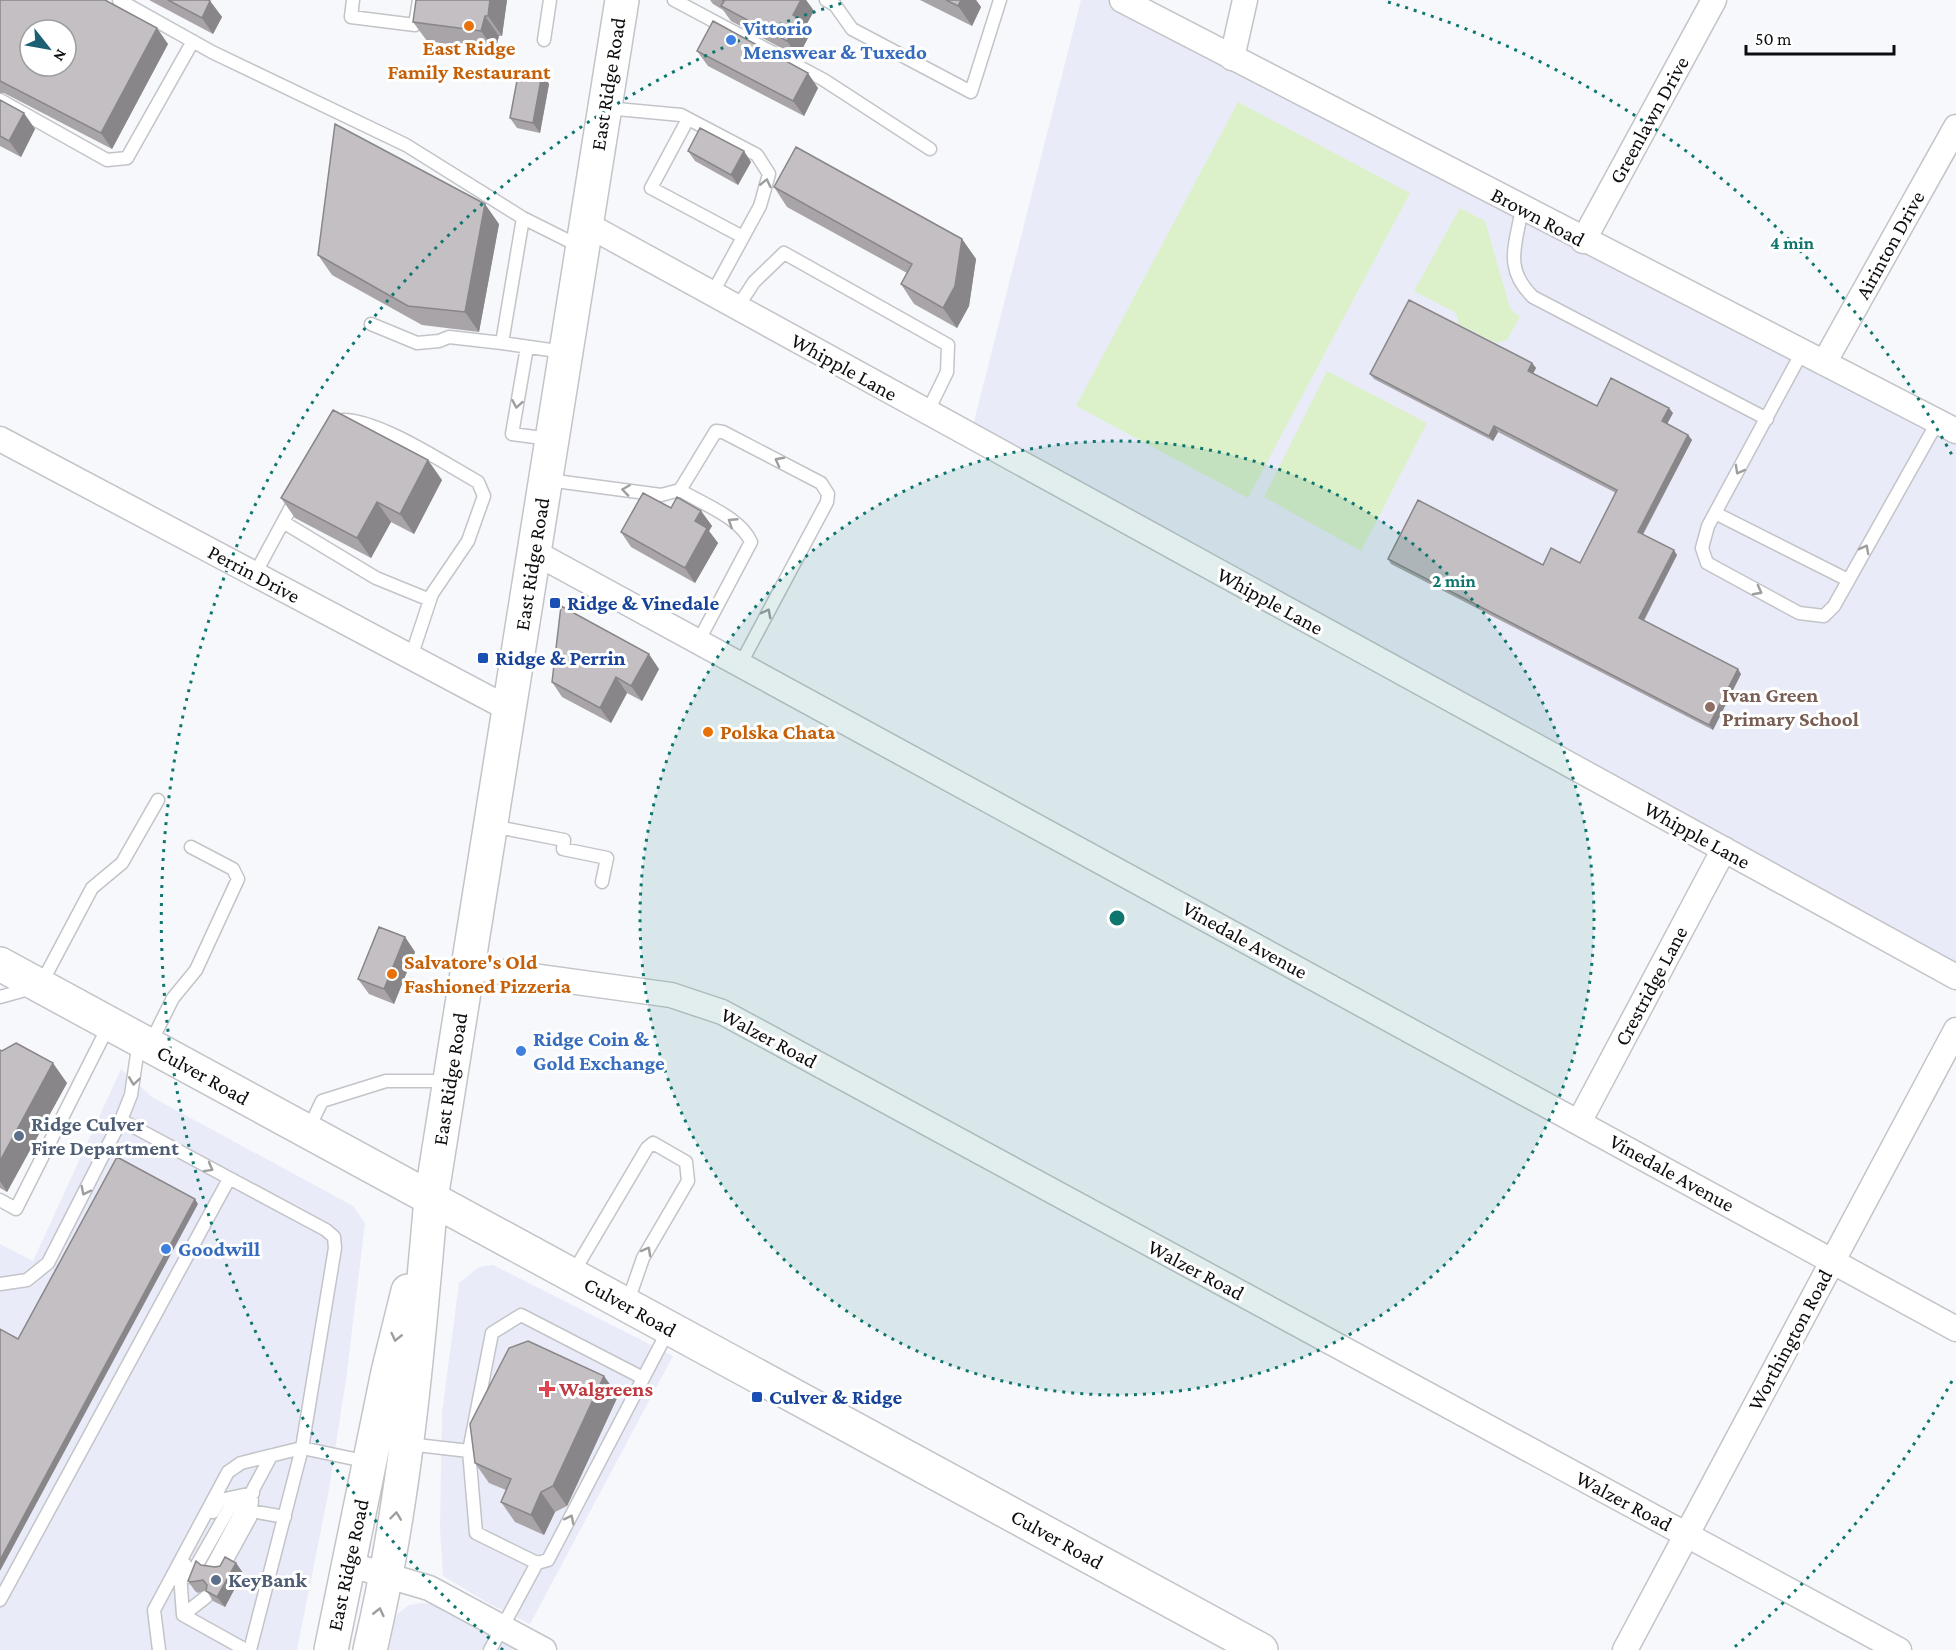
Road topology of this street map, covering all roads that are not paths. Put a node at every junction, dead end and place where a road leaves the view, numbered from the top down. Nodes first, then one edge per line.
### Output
1 (119, 0) edge
2 (353, 0) edge
3 (419, 0) edge
4 (550, 0) edge
5 (622, 0) edge
6 (674, 0) edge
7 (826, 0) edge
8 (1000, 0) edge
9 (1122, 0) edge
10 (1245, 0) edge
11 (1714, 0) edge
12 (193, 40) junction
13 (544, 40) dead end
14 (1232, 57) junction
15 (0, 100) edge
16 (604, 108) junction
17 (688, 119) junction
18 (1956, 127) edge
19 (930, 149) dead end
20 (1522, 208) junction
21 (523, 218) junction
22 (584, 236) junction
23 (743, 237) junction
24 (1583, 241) junction
25 (712, 294) junction
26 (737, 308) junction
27 (371, 324) dead end
28 (502, 343) junction
29 (527, 346) junction
30 (566, 352) junction
31 (1802, 352) junction
32 (1824, 363) junction
33 (927, 413) junction
34 (1767, 419) junction
35 (1947, 426) edge
36 (0, 439) edge
37 (332, 439) edge
38 (551, 440) junction
39 (545, 479) junction
40 (304, 485) edge
41 (680, 490) junction
42 (1716, 513) junction
43 (283, 522) junction
44 (534, 552) junction
45 (255, 574) junction
46 (1848, 580) junction
47 (430, 600) junction
48 (698, 642) junction
49 (411, 657) junction
50 (740, 665) junction
51 (509, 709) junction
52 (158, 800) dead end
53 (490, 826) junction
54 (191, 847) dead end
55 (1724, 849) junction
56 (602, 882) dead end
57 (0, 964) edge
58 (468, 967) junction
59 (1956, 977) edge
60 (40, 986) junction
61 (0, 997) edge
62 (110, 1023) junction
63 (1956, 1030) edge
64 (145, 1042) junction
65 (450, 1081) junction
66 (121, 1120) junction
67 (1579, 1122) junction
68 (308, 1131) junction
69 (229, 1179) junction
70 (431, 1199) junction
71 (0, 1200) edge
72 (1832, 1261) junction
73 (572, 1275) junction
74 (0, 1284) edge
75 (627, 1305) junction
76 (669, 1328) junction
77 (1956, 1329) edge
78 (643, 1378) junction
79 (405, 1443) junction
80 (302, 1448) junction
81 (469, 1451) junction
82 (271, 1456) junction
83 (370, 1462) junction
84 (253, 1493) junction
85 (248, 1514) junction
86 (285, 1517) junction
87 (1687, 1535) junction
88 (537, 1563) junction
89 (348, 1564) junction
90 (217, 1568) edge
91 (387, 1574) junction
92 (202, 1595) dead end
93 (0, 1600) edge
94 (183, 1616) junction
95 (503, 1627) junction
96 (159, 1650) edge
97 (248, 1650) edge
98 (331, 1650) edge
99 (370, 1650) edge
100 (490, 1650) edge
101 (544, 1650) edge
102 (1261, 1650) edge
103 (1625, 1650) edge
104 (1899, 1650) edge

1 - 12 lane
2 - 3 lane
4 - 13 lane
5 - 16 main road, East Ridge Road
6 - 19 lane
7 - 8 lane
9 - 14 street, Brown Road
10 - 14 street
11 - 24 street, Greenlawn Drive
12 - 15 lane
12 - 21 lane
14 - 20 street, Brown Road
16 - 17 lane
16 - 22 main road, East Ridge Road
23 -> 17 lane
17 - 23 lane
18 - 32 street, Airinton Drive
20 - 24 street, Brown Road
20 - 34 lane
21 - 22 lane
21 - 28 lane
22 - 25 street, Whipple Lane
22 - 30 main road, East Ridge Road
23 - 25 lane
24 - 31 street, Brown Road
25 - 26 street, Whipple Lane
26 - 33 street, Whipple Lane
26 - 33 lane
27 - 28 lane
28 - 29 lane
29 - 30 lane
29 -> 38 lane
30 - 38 main road, East Ridge Road
31 - 32 street, Brown Road
31 - 34 lane
32 - 35 street, Brown Road
33 - 55 street, Whipple Lane
34 -> 42 lane
46 -> 35 lane
36 - 45 street, Perrin Drive
37 - 47 lane
38 - 39 main road, East Ridge Road
41 -> 39 lane
39 - 44 main road, East Ridge Road
40 - 43 lane
48 -> 41 lane
50 -> 41 lane
42 - 46 lane
42 -> 46 lane
43 - 45 lane
43 - 47 lane
44 - 48 street, Vinedale Avenue
44 - 51 main road, East Ridge Road
45 - 49 street, Perrin Drive
47 - 49 lane
48 - 50 street, Vinedale Avenue
49 - 51 street, Perrin Drive
50 - 67 street, Vinedale Avenue
51 - 53 main road, East Ridge Road
52 - 60 lane
53 - 56 lane
53 - 58 main road, East Ridge Road
54 - 64 lane
55 - 59 street, Whipple Lane
55 - 67 street, Crestridge Lane
57 - 60 main road, Culver Road
58 - 65 main road, East Ridge Road
58 - 87 street, Walzer Road
60 - 61 lane
60 - 62 main road, Culver Road
62 - 64 main road, Culver Road
62 - 71 lane
63 - 72 street, Worthington Road
64 -> 66 lane
64 - 68 main road, Culver Road
65 - 68 lane
65 - 70 main road, East Ridge Road
66 -> 69 lane
66 -> 74 lane
67 - 72 street, Vinedale Avenue
68 - 70 main road, Culver Road
69 - 80 lane
69 - 93 lane
70 - 73 main road, Culver Road
70 - 79 main road, East Ridge Road
70 -> 83 main road, East Ridge Road
72 - 77 street, Vinedale Avenue
72 - 87 street, Worthington Road
73 - 75 main road, Culver Road
75 -> 73 lane
75 - 76 main road, Culver Road
76 - 78 lane
76 - 102 main road, Culver Road
78 - 81 lane
88 -> 78 lane
79 - 81 lane
91 -> 79 main road, East Ridge Road
80 - 82 lane
80 - 83 lane
80 - 86 lane
81 - 88 lane
82 - 84 lane
82 - 96 lane
83 - 89 main road, East Ridge Road
84 - 85 lane
84 - 94 lane
84 - 94 lane
85 - 86 lane
85 - 90 lane
86 - 97 lane
87 - 103 street, Worthington Road
87 - 104 street, Walzer Road
88 - 95 lane
89 - 91 street
89 - 98 main road, East Ridge Road
91 - 95 street
99 -> 91 main road, East Ridge Road
92 - 94 lane
94 - 97 lane
95 - 100 lane
95 - 101 street

